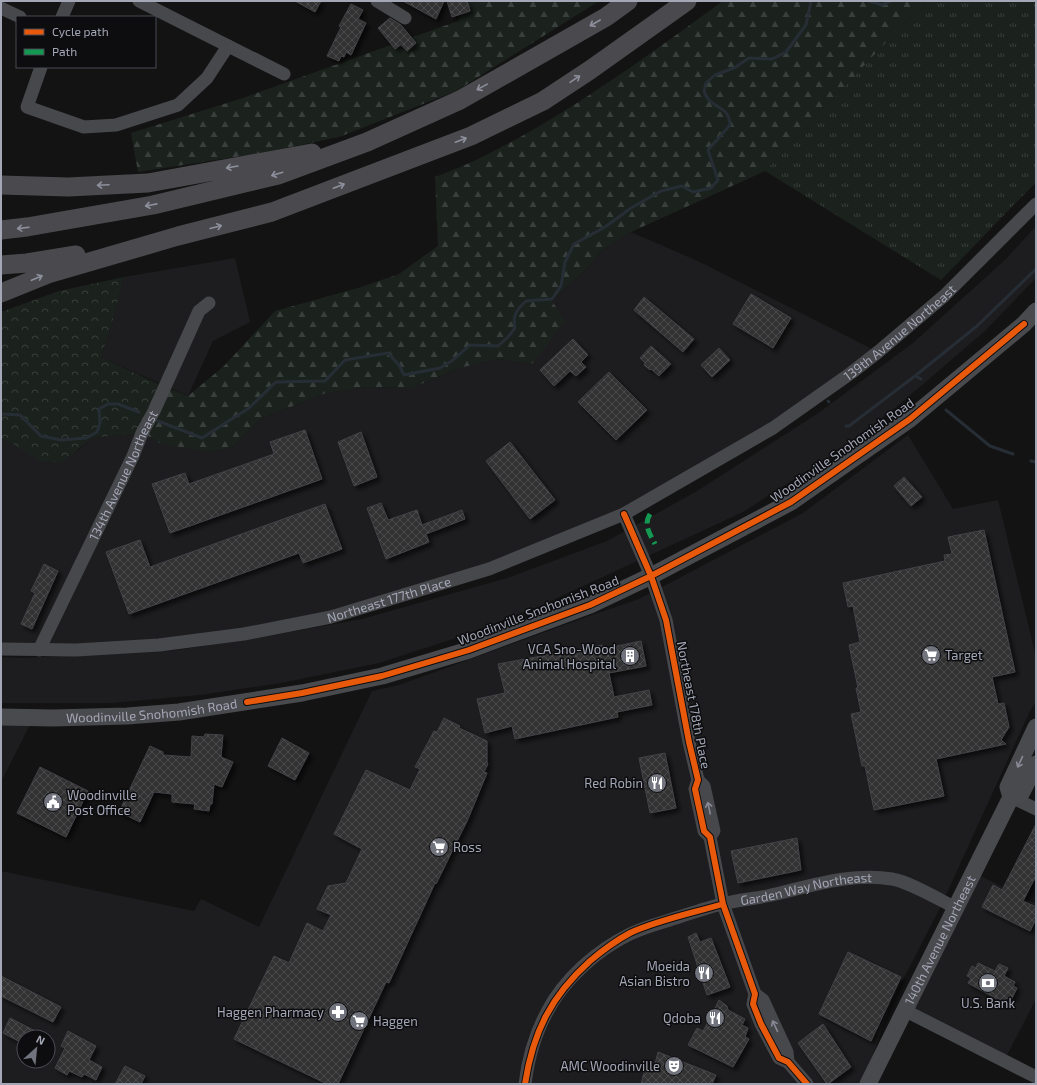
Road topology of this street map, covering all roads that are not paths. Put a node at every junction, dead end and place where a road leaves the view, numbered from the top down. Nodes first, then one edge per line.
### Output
1 (69, 1) edge
2 (139, 1) edge
3 (377, 1) edge
4 (628, 1) edge
5 (687, 1) edge
6 (1, 8) edge
7 (18, 16) edge
8 (62, 16) edge
9 (405, 18) dead end
10 (228, 46) junction
11 (41, 68) edge
12 (284, 74) dead end
13 (366, 142) junction
14 (1, 185) edge
15 (1036, 204) edge
16 (1, 230) edge
17 (178, 236) junction
18 (1, 265) edge
19 (1, 293) edge
20 (209, 303) dead end
21 (1036, 311) edge
22 (747, 442) joint
23 (624, 514) junction
24 (652, 576) junction
25 (1, 649) edge
26 (39, 650) junction
27 (1, 717) edge
28 (1036, 727) edge
29 (1036, 764) edge
30 (1011, 797) junction
31 (1036, 809) edge
32 (723, 904) junction
33 (956, 908) junction
34 (904, 1010) junction
35 (1036, 1077) edge
36 (525, 1084) edge
37 (806, 1084) edge
38 (868, 1084) edge

1 - 8 street
2 - 10 street
3 - 9 street
4 -> 13 highway
17 -> 5 highway
6 - 7 street
10 - 11 street
10 - 12 street
13 -> 14 highway
13 -> 16 highway
15 - 22 street, 139th Avenue Northeast
17 - 18 highway
19 -> 17 highway
20 - 26 street, 134th Avenue Northeast
21 - 24 main road, Woodinville Snohomish Road
22 - 23 street, Northeast 177th Place
23 - 24 street, Northeast 178th Place
23 - 26 street, Northeast 177th Place
24 - 27 main road, Woodinville Snohomish Road
24 - 32 street, Northeast 178th Place
25 - 26 street, Northeast 177th Place
28 -> 30 main road, 140th Avenue Northeast
29 - 30 main road, 140th Avenue Northeast
30 - 31 street
30 - 33 main road, 140th Avenue Northeast
32 - 33 street, Garden Way Northeast
32 - 36 street, Garden Way Northeast
32 - 37 street, Northeast 178th Place
33 - 34 main road, 140th Avenue Northeast
34 - 35 street
34 - 38 main road, 140th Avenue Northeast

